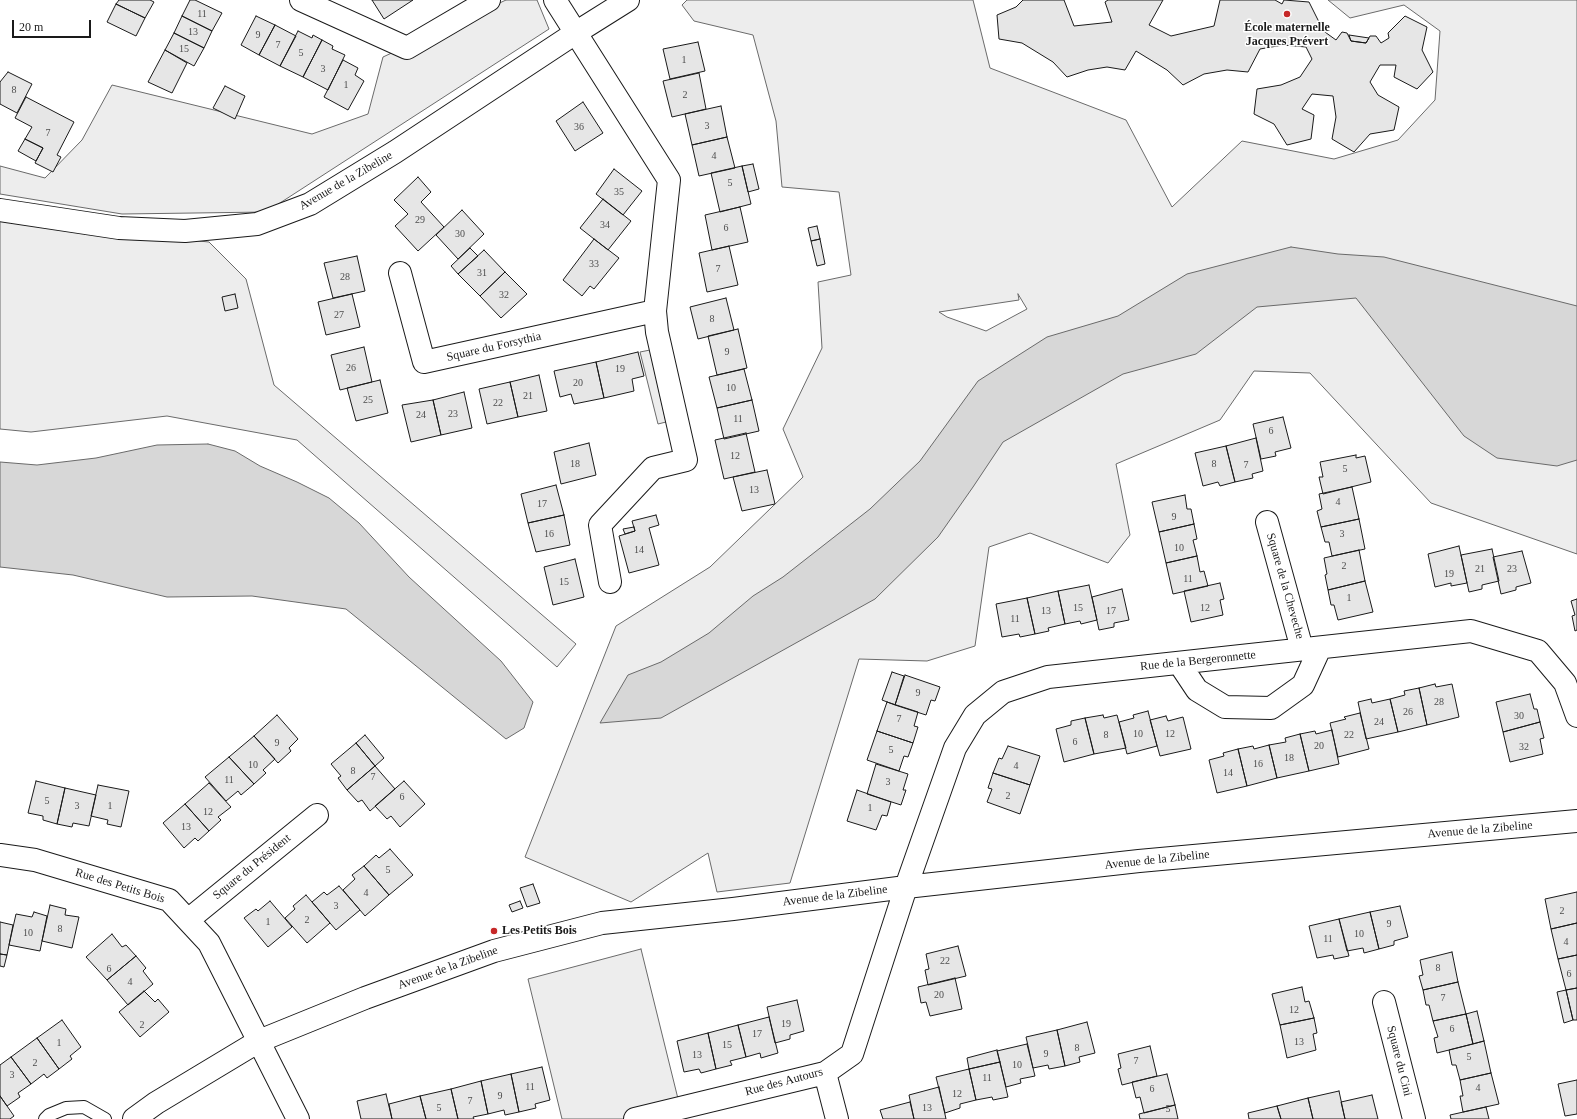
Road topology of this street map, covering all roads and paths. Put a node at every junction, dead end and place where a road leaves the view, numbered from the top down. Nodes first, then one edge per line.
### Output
1 (301, 0) edge
2 (489, 0) edge
3 (555, 0) edge
4 (628, 0) edge
5 (577, 32) junction
6 (0, 210) edge
7 (400, 273) dead end
8 (655, 311) junction
9 (1267, 522) dead end
10 (610, 582) dead end
11 (1311, 648) junction
12 (1179, 663) junction
13 (1577, 716) edge
14 (317, 815) dead end
15 (1577, 820) edge
16 (0, 855) edge
17 (906, 887) junction
18 (188, 920) junction
19 (1384, 1002) dead end
20 (259, 1041) junction
21 (825, 1073) junction
22 (45, 1119) edge
23 (105, 1119) edge
24 (134, 1119) edge
25 (298, 1119) edge
26 (635, 1119) edge
27 (837, 1119) edge
28 (1414, 1119) edge

1 - 2 street
3 - 5 street
4 - 5 street, Avenue de la Zibeline
5 - 6 street, Avenue de la Zibeline
5 - 8 street
7 - 8 street, Square du Forsythia
8 - 10 street
9 - 11 street, Square de la Cheveche
11 - 12 street, Rue de la Bergeronnette
11 - 12 street
11 - 13 street, Rue de la Bergeronnette
12 - 17 street, Rue de la Bergeronnette
14 - 18 street, Square du Président
15 - 17 street, Avenue de la Zibeline
16 - 18 street, Rue des Petits Bois
17 - 20 street, Avenue de la Zibeline
17 - 21 street, Rue des Autours
18 - 20 street, Rue des Petits Bois
19 - 28 street, Square du Cini
20 - 24 street, Avenue de la Zibeline
20 - 25 street
21 - 26 street, Rue des Autours
21 - 27 street
22 - 23 lane

